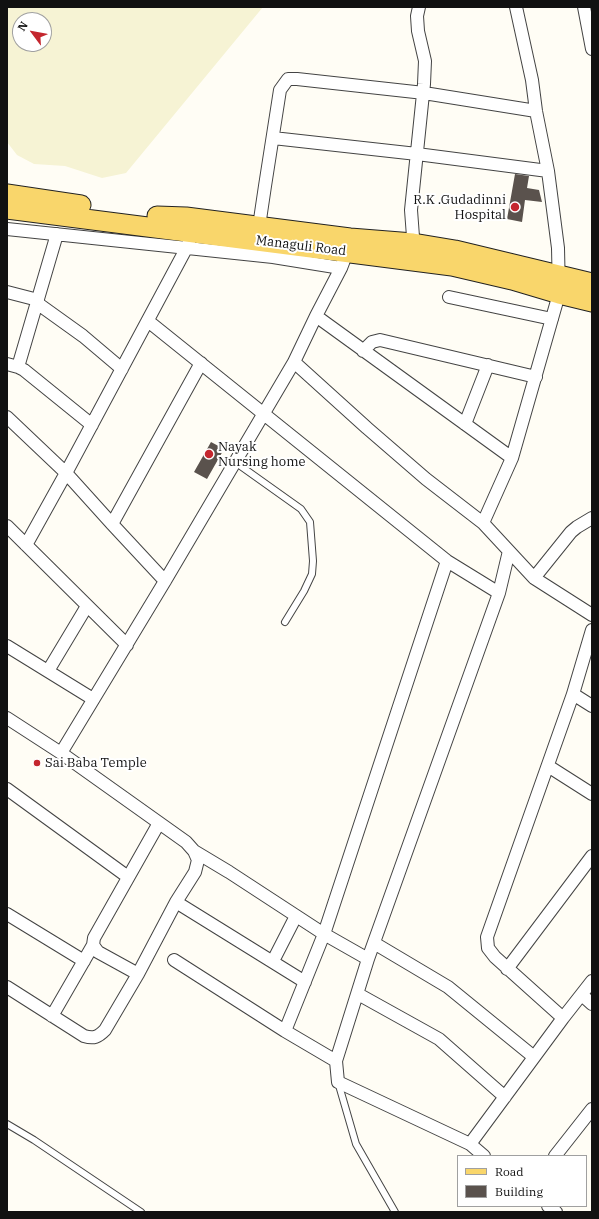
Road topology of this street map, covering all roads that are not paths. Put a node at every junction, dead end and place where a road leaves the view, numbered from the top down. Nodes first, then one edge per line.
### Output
1 (419, 7) edge
2 (516, 7) edge
3 (584, 7) edge
4 (592, 49) edge
5 (424, 93) junction
6 (536, 111) junction
7 (273, 138) junction
8 (417, 154) junction
9 (548, 171) junction
10 (7, 194) edge
11 (7, 208) edge
12 (136, 220) junction
13 (7, 229) edge
14 (187, 232) junction
15 (58, 234) junction
16 (258, 234) junction
17 (415, 252) junction
18 (347, 253) junction
19 (559, 275) junction
20 (592, 283) edge
21 (7, 292) edge
22 (559, 294) junction
23 (449, 297) dead end
24 (38, 302) junction
25 (592, 302) edge
26 (316, 316) junction
27 (552, 319) junction
28 (148, 321) junction
29 (364, 351) junction
30 (294, 362) junction
31 (201, 363) junction
32 (488, 365) junction
33 (12, 366) edge
34 (122, 369) junction
35 (536, 377) junction
36 (263, 414) junction
37 (7, 417) edge
38 (465, 424) junction
39 (92, 425) junction
40 (512, 458) junction
41 (235, 462) junction
42 (66, 473) junction
43 (591, 520) edge
44 (483, 523) junction
45 (112, 524) junction
46 (7, 526) edge
47 (26, 545) junction
48 (509, 551) junction
49 (447, 561) junction
50 (534, 578) junction
51 (165, 581) junction
52 (499, 593) junction
53 (87, 606) junction
54 (592, 615) edge
55 (285, 622) dead end
56 (592, 630) edge
57 (127, 645) junction
58 (7, 646) edge
59 (48, 671) junction
60 (573, 694) junction
61 (93, 699) junction
62 (592, 706) edge
63 (7, 718) edge
64 (61, 753) junction
65 (548, 766) junction
66 (7, 789) edge
67 (592, 794) edge
68 (159, 823) junction
69 (194, 851) junction
70 (592, 856) edge
71 (128, 877) junction
72 (176, 902) junction
73 (7, 914) edge
74 (296, 916) junction
75 (324, 934) junction
76 (374, 943) junction
77 (94, 945) junction
78 (368, 958) junction
79 (174, 960) dead end
80 (84, 961) junction
81 (273, 961) junction
82 (507, 969) junction
83 (138, 974) junction
84 (592, 981) edge
85 (304, 982) junction
86 (7, 987) edge
87 (358, 994) junction
88 (582, 994) junction
89 (592, 1004) edge
90 (52, 1016) junction
91 (563, 1018) junction
92 (285, 1031) junction
93 (534, 1058) junction
94 (336, 1061) junction
95 (338, 1082) junction
96 (505, 1097) junction
97 (592, 1109) edge
98 (7, 1124) edge
99 (470, 1144) junction
100 (483, 1155) edge
101 (555, 1155) edge
102 (140, 1212) edge
103 (395, 1212) edge

1 - 5 street
2 - 6 street
3 - 4 street
5 - 6 street
5 - 7 street
5 - 8 street
6 - 9 street
7 - 8 street
7 - 16 street
8 - 9 street
8 - 17 street
9 - 19 street
10 - 12 main road, Managuli Road
11 - 12 main road, Managuli Road
12 - 14 main road, Managuli Road
13 - 15 street
14 - 15 street
14 - 16 main road, Managuli Road
14 - 18 street
14 - 28 street
15 - 24 street
16 - 18 main road, Managuli Road
17 - 18 main road, Managuli Road
17 - 19 main road, Managuli Road
17 - 22 main road, Managuli Road
18 - 26 street
19 - 20 main road, Managuli Road
19 - 22 street
21 - 24 street
22 - 25 main road, Managuli Road
22 - 27 street
23 - 27 street
24 - 33 street
24 - 34 street
26 - 29 street
26 - 30 street
27 - 35 street
28 - 31 street
28 - 34 street
29 - 32 street
29 - 38 street
30 - 36 street
30 - 44 street
31 - 36 street
31 - 45 street
32 - 35 street
32 - 38 street
33 - 39 street
34 - 39 street
35 - 40 street
36 - 41 street
36 - 49 street
37 - 42 street
38 - 40 street
39 - 42 street
40 - 44 street
41 - 51 street
41 - 55 lane
42 - 45 street
42 - 47 street
43 - 50 street
44 - 48 street
45 - 51 street
46 - 47 street
47 - 53 street
48 - 50 street
48 - 52 street
49 - 52 street
49 - 75 street
50 - 54 street
51 - 57 street
52 - 76 street
53 - 57 street
53 - 59 street
56 - 60 street
57 - 61 street
58 - 59 street
59 - 61 street
60 - 62 street
60 - 65 street
61 - 64 street
63 - 64 street
64 - 68 street
65 - 67 street
65 - 82 street
66 - 71 street
68 - 69 street
68 - 71 street
69 - 72 street
69 - 74 street
70 - 82 street
71 - 77 street
72 - 81 street
72 - 83 street
73 - 80 street
74 - 75 street
74 - 81 street
75 - 78 street
75 - 85 street
76 - 78 street
76 - 93 street
77 - 80 street
77 - 83 street
78 - 87 street
79 - 92 street
80 - 90 street
81 - 85 street
82 - 91 street
83 - 90 street
84 - 88 street
85 - 92 street
86 - 90 street
87 - 94 street
87 - 96 street
88 - 89 street
88 - 91 street
91 - 93 street
92 - 94 street
93 - 96 street
94 - 95 street
95 - 99 street
95 - 103 lane
96 - 99 street
97 - 101 street
98 - 102 lane
99 - 100 street

